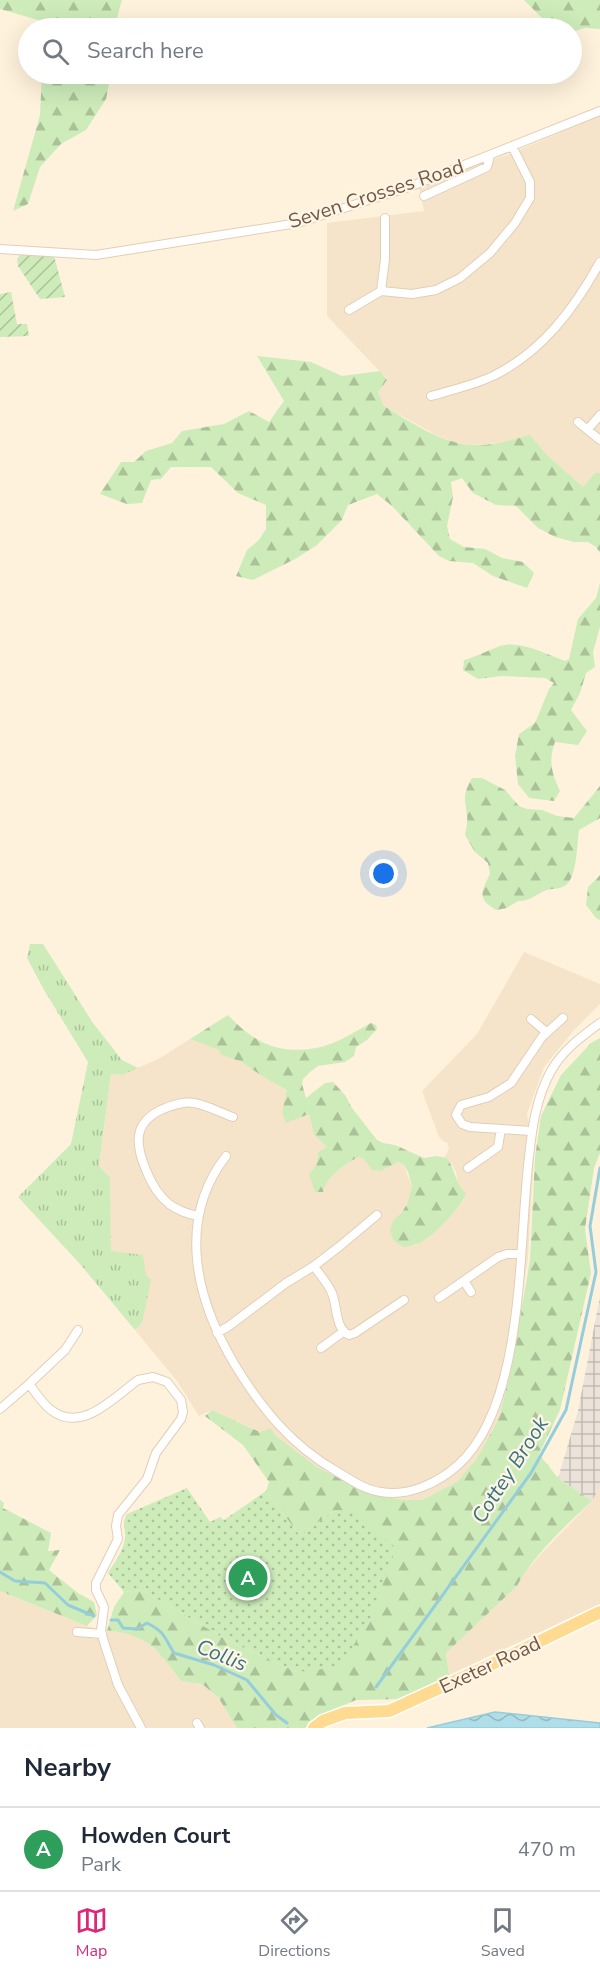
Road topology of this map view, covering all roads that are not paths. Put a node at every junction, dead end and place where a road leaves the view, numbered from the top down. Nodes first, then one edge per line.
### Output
1 (600, 111) edge
2 (512, 146) junction
3 (490, 156) junction
4 (424, 196) dead end
5 (385, 218) dead end
6 (0, 249) edge
7 (600, 262) edge
8 (381, 291) junction
9 (349, 310) dead end
10 (431, 396) dead end
11 (600, 415) edge
12 (578, 422) dead end
13 (588, 429) junction
14 (600, 440) edge
15 (563, 1018) dead end
16 (531, 1019) dead end
17 (600, 1023) edge
18 (546, 1032) junction
19 (233, 1118) dead end
20 (501, 1129) junction
21 (532, 1131) junction
22 (226, 1156) dead end
23 (468, 1168) dead end
24 (377, 1215) dead end
25 (198, 1216) junction
26 (521, 1254) junction
27 (314, 1266) junction
28 (464, 1281) junction
29 (471, 1292) dead end
30 (439, 1298) dead end
31 (404, 1300) dead end
32 (78, 1330) dead end
33 (343, 1332) junction
34 (217, 1333) junction
35 (321, 1348) dead end
36 (29, 1384) junction
37 (0, 1409) edge
38 (600, 1612) edge
39 (77, 1632) dead end
40 (102, 1634) junction
41 (141, 1728) edge
42 (314, 1728) edge

1 - 2 street, Seven Crosses Road
2 - 3 street, Seven Crosses Road
2 - 8 street
3 - 4 street
3 - 6 street, Seven Crosses Road
5 - 8 street
7 - 10 street
8 - 9 street
11 - 13 street
12 - 13 street
13 - 14 street
15 - 18 street
16 - 18 street
17 - 21 street
18 - 20 street
19 - 25 street
20 - 21 street
20 - 23 street
21 - 26 street
22 - 25 street
24 - 27 street
25 - 34 street
26 - 28 street
26 - 34 street
27 - 33 street
27 - 34 street
28 - 29 street
28 - 30 street
31 - 33 street
32 - 36 street
33 - 35 street
36 - 37 street
36 - 40 street
38 - 42 main road, Exeter Road
39 - 40 street
40 - 41 street

